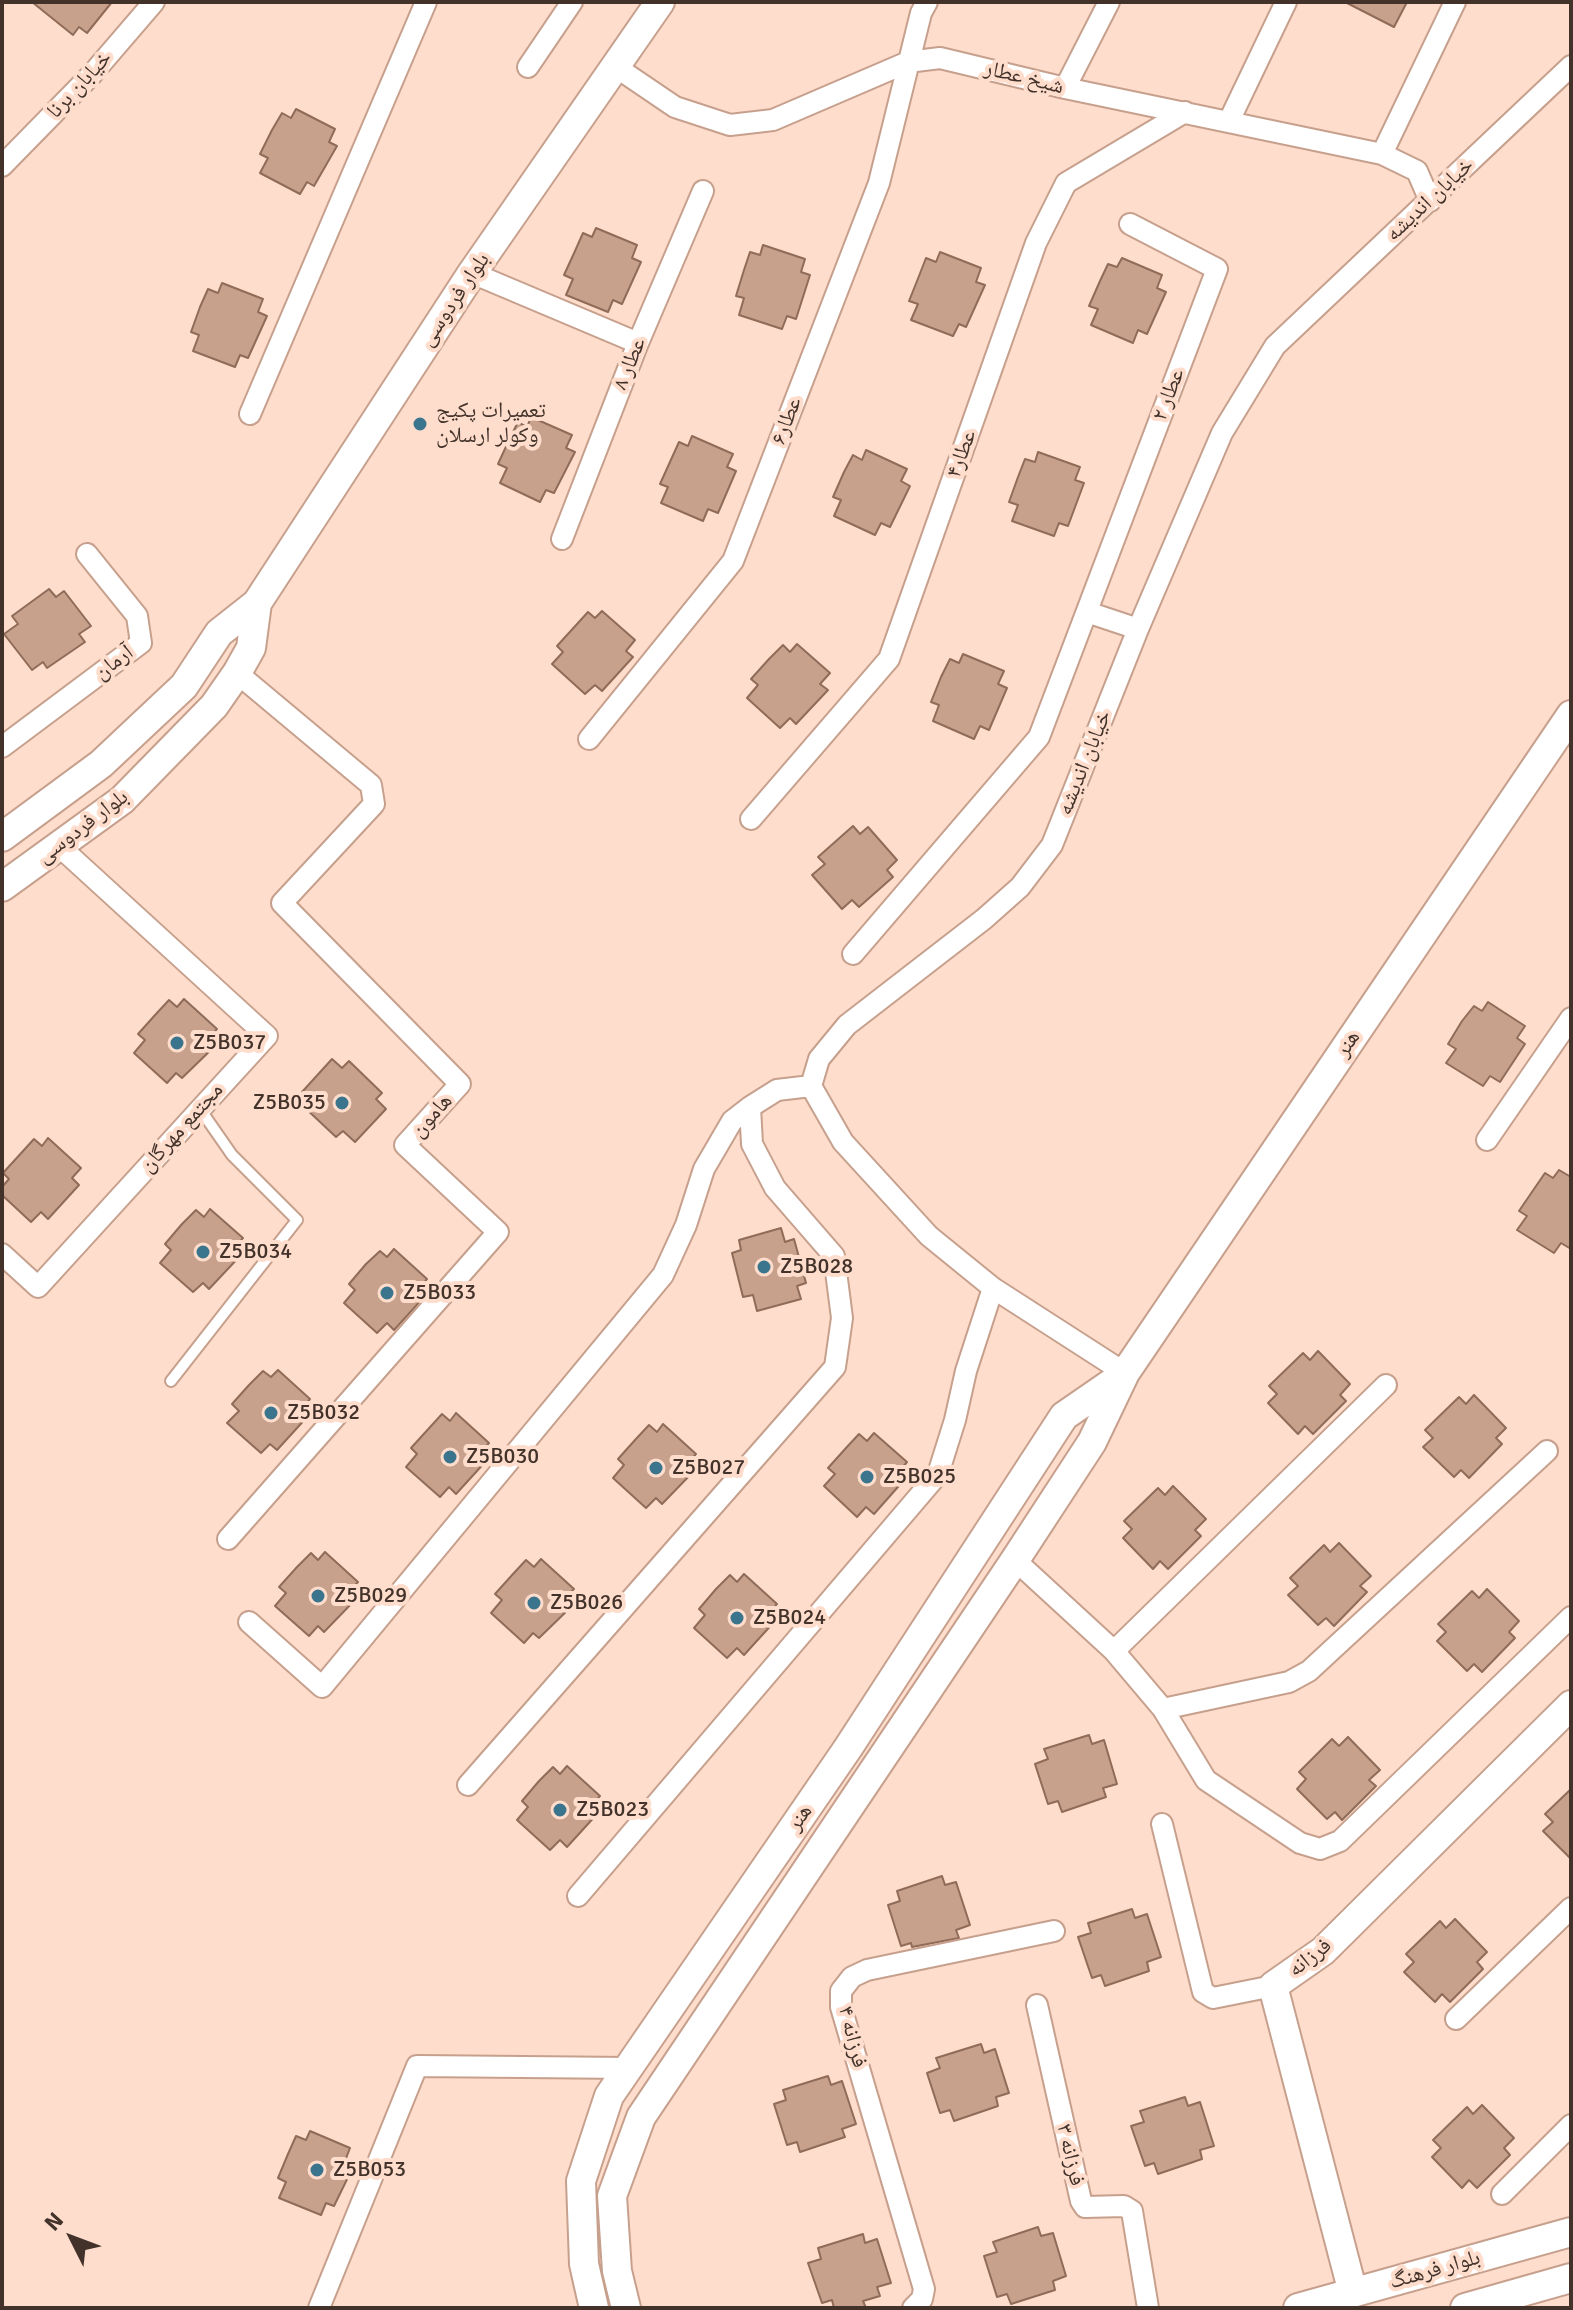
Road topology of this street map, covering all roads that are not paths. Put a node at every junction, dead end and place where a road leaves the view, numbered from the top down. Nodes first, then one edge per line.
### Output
1 (154, 2) edge
2 (426, 2) edge
3 (572, 2) edge
4 (660, 2) edge
5 (927, 2) edge
6 (1109, 2) edge
7 (1286, 2) edge
8 (1455, 2) edge
9 (908, 62) junction
10 (1571, 66) edge
11 (528, 67) dead end
12 (616, 67) junction
13 (1065, 88) junction
14 (1185, 112) junction
15 (1229, 121) junction
16 (1382, 154) junction
17 (2, 166) edge
18 (703, 191) dead end
19 (1430, 201) junction
20 (1130, 224) dead end
21 (472, 273) junction
22 (638, 343) junction
23 (250, 414) dead end
24 (562, 539) dead end
25 (87, 554) dead end
26 (257, 603) junction
27 (1087, 612) junction
28 (1138, 629) junction
29 (237, 673) junction
30 (1571, 715) edge
31 (589, 739) dead end
32 (2, 747) edge
33 (751, 819) dead end
34 (2, 837) edge
35 (59, 846) junction
36 (2, 887) edge
37 (853, 954) dead end
38 (1571, 1018) edge
39 (811, 1086) junction
40 (750, 1107) junction
41 (200, 1109) junction
42 (1487, 1140) dead end
43 (2, 1254) edge
44 (993, 1288) junction
45 (1125, 1373) junction
46 (171, 1381) dead end
47 (1386, 1385) dead end
48 (1547, 1451) dead end
49 (228, 1539) dead end
50 (1015, 1560) junction
51 (1571, 1617) edge
52 (249, 1622) dead end
53 (1114, 1651) junction
54 (1571, 1705) edge
55 (1163, 1709) junction
56 (468, 1785) dead end
57 (1162, 1824) dead end
58 (578, 1896) dead end
59 (1571, 1908) edge
60 (1054, 1931) dead end
61 (1273, 1986) junction
62 (1037, 2005) dead end
63 (1456, 2019) dead end
64 (628, 2068) junction
65 (1571, 2125) edge
66 (1502, 2194) dead end
67 (1571, 2232) edge
68 (1571, 2278) edge
69 (1353, 2293) junction
70 (918, 2304) edge
71 (319, 2308) edge
72 (594, 2308) edge
73 (626, 2308) edge
74 (1148, 2308) edge
75 (1298, 2308) edge
76 (1465, 2308) edge

1 - 17 street, خیابان برنا
2 - 23 street
3 - 11 street
4 - 12 street, بلوار فردوسی
5 - 9 street, عطار۶
6 - 13 street
7 - 15 street
8 - 16 street
9 - 12 street, شیخ عطار
9 - 13 street, شیخ عطار
9 - 31 street, عطار۶
10 - 19 street, خیابان اندیشه
12 - 21 street, بلوار فردوسی
13 - 14 street, شیخ عطار
14 - 15 street, شیخ عطار
14 - 33 street, عطار۴
15 - 16 street, شیخ عطار
16 - 19 street, شیخ عطار
18 - 22 street, عطار ۸
19 - 28 street, خیابان اندیشه
20 - 27 street, عطار ۲
21 - 22 street
21 - 26 street, بلوار فردوسی
22 - 24 street, عطار ۸
25 - 32 street, آرمان
26 - 29 street, بلوار فردوسی
26 - 34 street, بلوار فردوسی
27 - 28 street
27 - 37 street, عطار ۲
28 - 39 street, خیابان اندیشه
29 - 35 street, بلوار فردوسی
29 - 49 street, هامون
30 - 45 street, هنر
35 - 36 street, بلوار فردوسی
35 - 41 street, مجتمع مهرگان
38 - 42 street
39 - 40 street
39 - 44 street
40 - 52 street
40 - 56 street
41 - 43 street, مجتمع مهرگان
41 - 46 lane
44 - 45 street
44 - 58 street
45 - 50 street, هنر
45 - 64 street, هنر
47 - 53 street
48 - 55 street
50 - 53 street
50 - 73 street, هنر
51 - 55 street
53 - 55 street
54 - 61 street, فرزانه
57 - 61 street
59 - 63 street
60 - 70 street, فرزانه ۴
61 - 69 street, فرزانه
62 - 74 street, فرزانه ۳
64 - 71 street
64 - 72 street, هنر
65 - 66 street
67 - 69 street, بلوار فرهنگ
68 - 76 street, بلوار فرهنگ
69 - 75 street, بلوار فرهنگ

